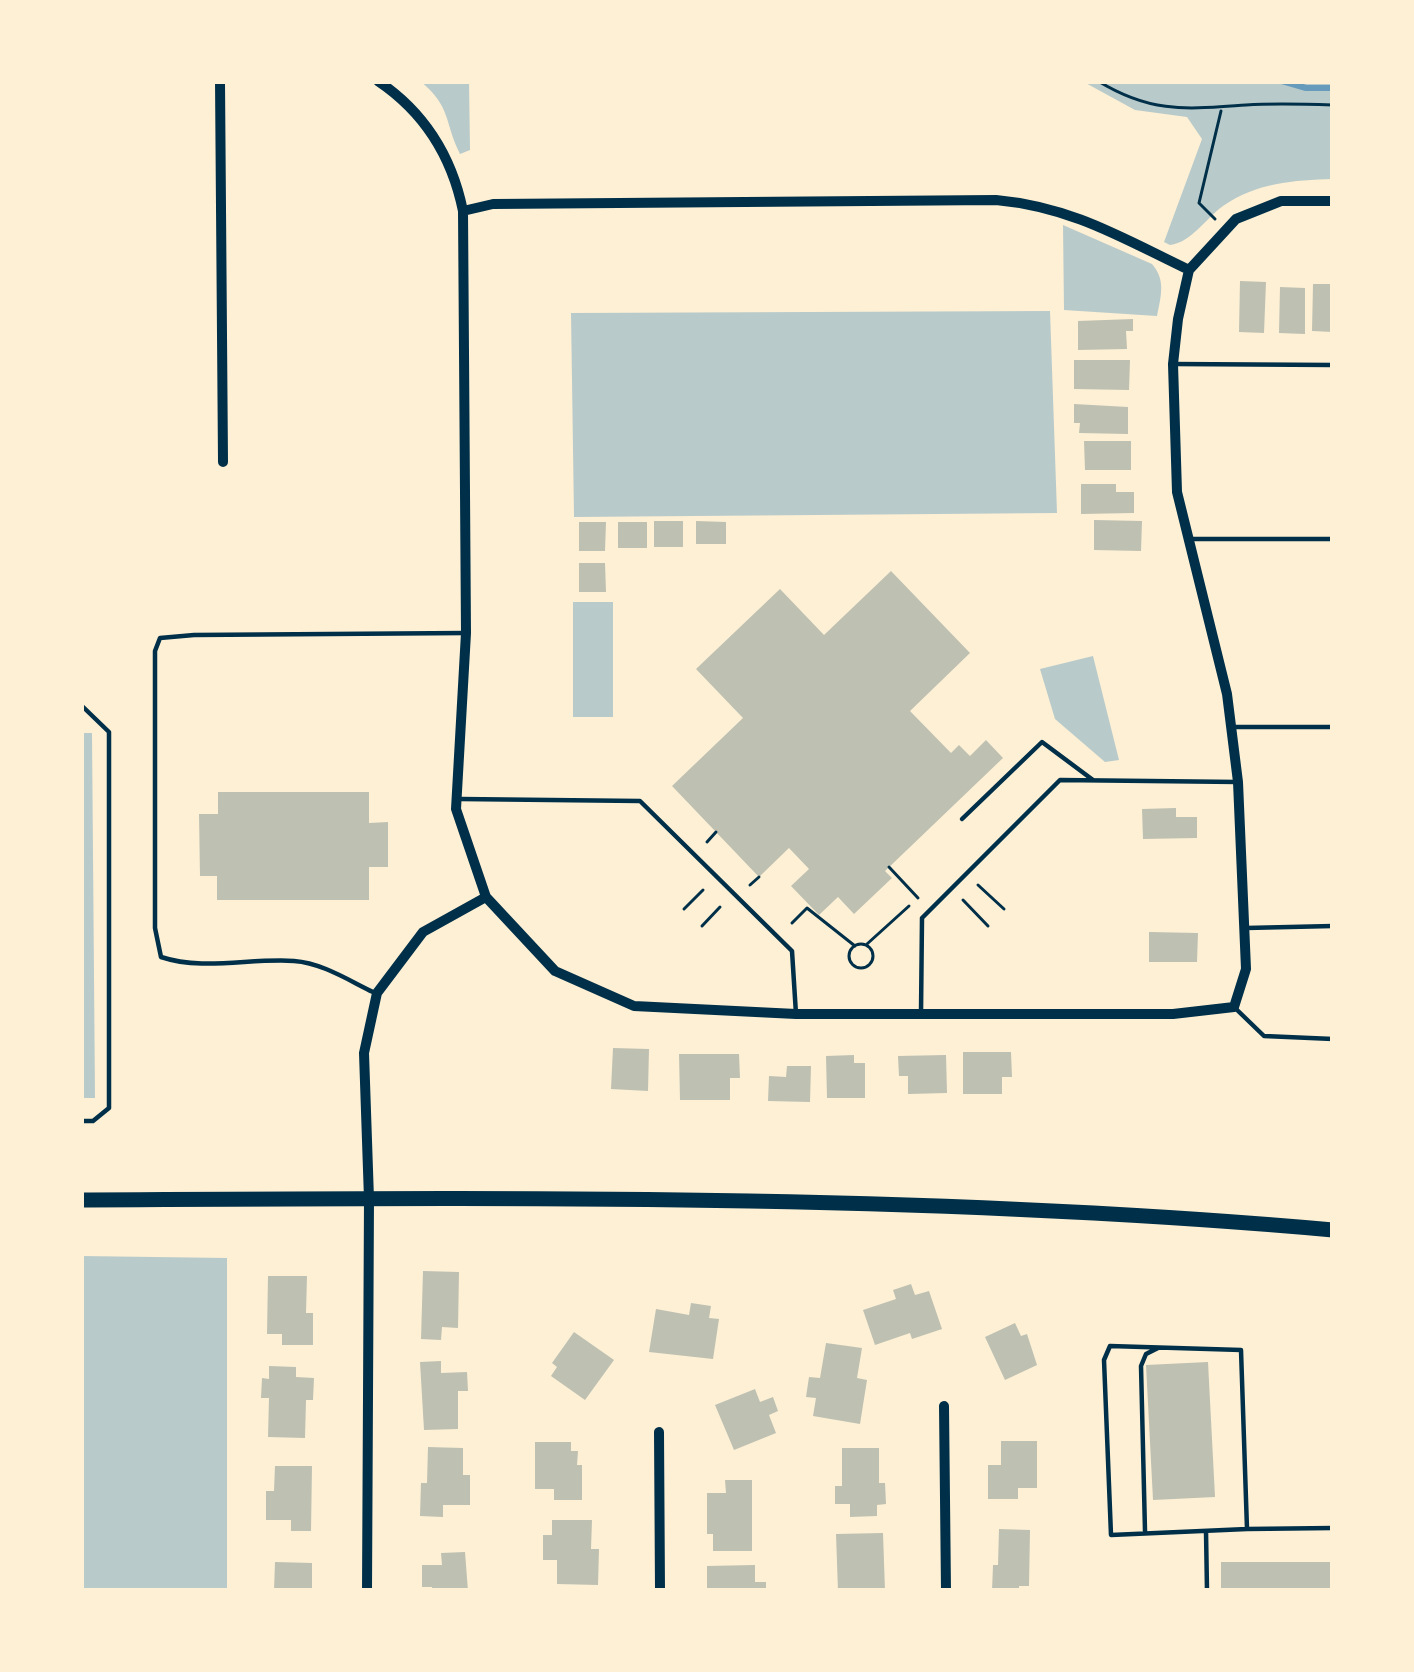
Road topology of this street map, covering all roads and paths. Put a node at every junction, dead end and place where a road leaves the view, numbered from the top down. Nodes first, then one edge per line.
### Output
1 (220, 81) edge
2 (378, 81) edge
3 (1098, 81) edge
4 (1333, 105) edge
5 (1221, 110) junction
6 (1333, 201) edge
7 (463, 211) junction
8 (1210, 214) dead end
9 (1189, 270) junction
10 (1173, 364) junction
11 (1333, 365) edge
12 (223, 462) dead end
13 (1186, 539) junction
14 (1333, 539) edge
15 (466, 633) junction
16 (81, 705) edge
17 (1231, 727) junction
18 (1333, 727) edge
19 (1093, 780) junction
20 (1238, 782) junction
21 (456, 799) junction
22 (962, 818) dead end
23 (716, 832) dead end
24 (707, 842) dead end
25 (889, 867) dead end
26 (759, 877) dead end
27 (750, 885) dead end
28 (978, 885) dead end
29 (703, 890) dead end
30 (486, 897) junction
31 (918, 898) dead end
32 (963, 900) dead end
33 (721, 907) dead end
34 (909, 907) dead end
35 (684, 909) dead end
36 (1004, 909) dead end
37 (792, 923) dead end
38 (702, 926) dead end
39 (988, 926) dead end
40 (1333, 926) edge
41 (1246, 928) junction
42 (855, 946) junction
43 (866, 946) junction
44 (377, 993) junction
45 (1234, 1007) junction
46 (921, 1013) junction
47 (796, 1014) junction
48 (1333, 1039) edge
49 (81, 1121) edge
50 (370, 1199) junction
51 (81, 1200) edge
52 (1333, 1230) edge
53 (1159, 1348) junction
54 (944, 1406) dead end
55 (659, 1432) dead end
56 (1333, 1528) edge
57 (1247, 1529) junction
58 (1206, 1531) junction
59 (1145, 1534) junction
60 (368, 1591) edge
61 (660, 1591) edge
62 (946, 1591) edge
63 (1207, 1591) edge

1 - 12 street
2 - 7 street
3 - 5 path
4 - 5 path
5 - 8 path
6 - 9 street
7 - 9 street
7 - 15 street
9 - 10 street
10 - 11 lane
10 - 13 street
13 - 14 lane
13 - 17 street
15 - 21 street
15 - 44 lane
16 - 49 lane
17 - 18 lane
17 - 20 street
19 - 20 lane
19 - 22 lane
19 - 46 lane
20 - 41 street
21 - 30 street
21 - 47 lane
23 - 24 path
25 - 31 path
26 - 27 path
28 - 36 path
29 - 35 path
30 - 44 street
30 - 47 street
32 - 39 path
33 - 38 path
34 - 43 path
37 - 42 path
40 - 41 lane
41 - 45 street
42 - 43 path
42 - 43 path
44 - 50 street
45 - 46 street
45 - 48 lane
46 - 47 street
50 - 51 main road
50 - 52 main road
50 - 60 street
53 - 57 lane
53 - 59 lane
53 - 59 lane
54 - 62 street
55 - 61 street
56 - 57 lane
57 - 58 lane
58 - 59 lane
58 - 63 lane

